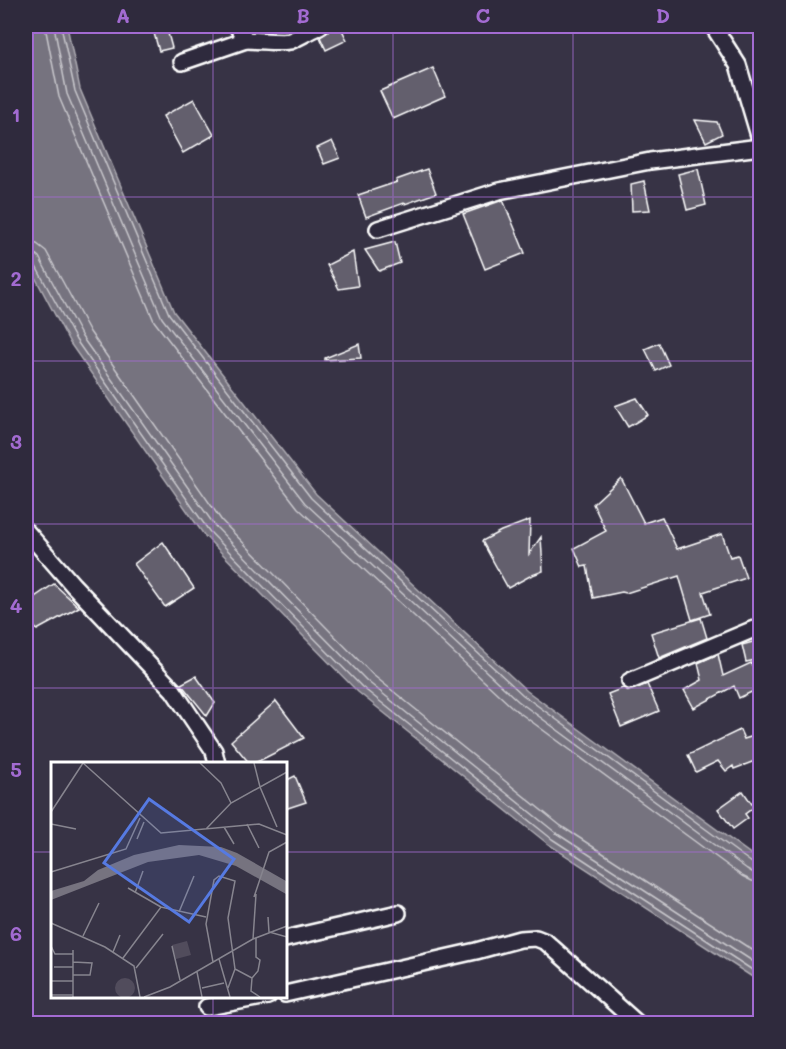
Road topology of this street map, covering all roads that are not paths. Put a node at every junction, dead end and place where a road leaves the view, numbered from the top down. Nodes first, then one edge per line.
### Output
1 (237, 26) edge
2 (320, 26) edge
3 (713, 26) edge
4 (246, 40) junction
5 (182, 62) dead end
6 (760, 138) edge
7 (760, 147) edge
8 (378, 229) dead end
9 (26, 531) edge
10 (760, 628) edge
11 (630, 681) dead end
12 (217, 762) edge
13 (398, 913) dead end
14 (286, 939) edge
15 (286, 994) edge
16 (248, 998) edge
17 (208, 1002) edge
18 (206, 1023) edge
19 (638, 1023) edge

1 - 4 street
2 - 4 street
3 - 6 street
4 - 5 street
7 - 8 street
9 - 12 street
10 - 11 street
13 - 14 street
15 - 19 street
16 - 17 street
17 - 18 street

